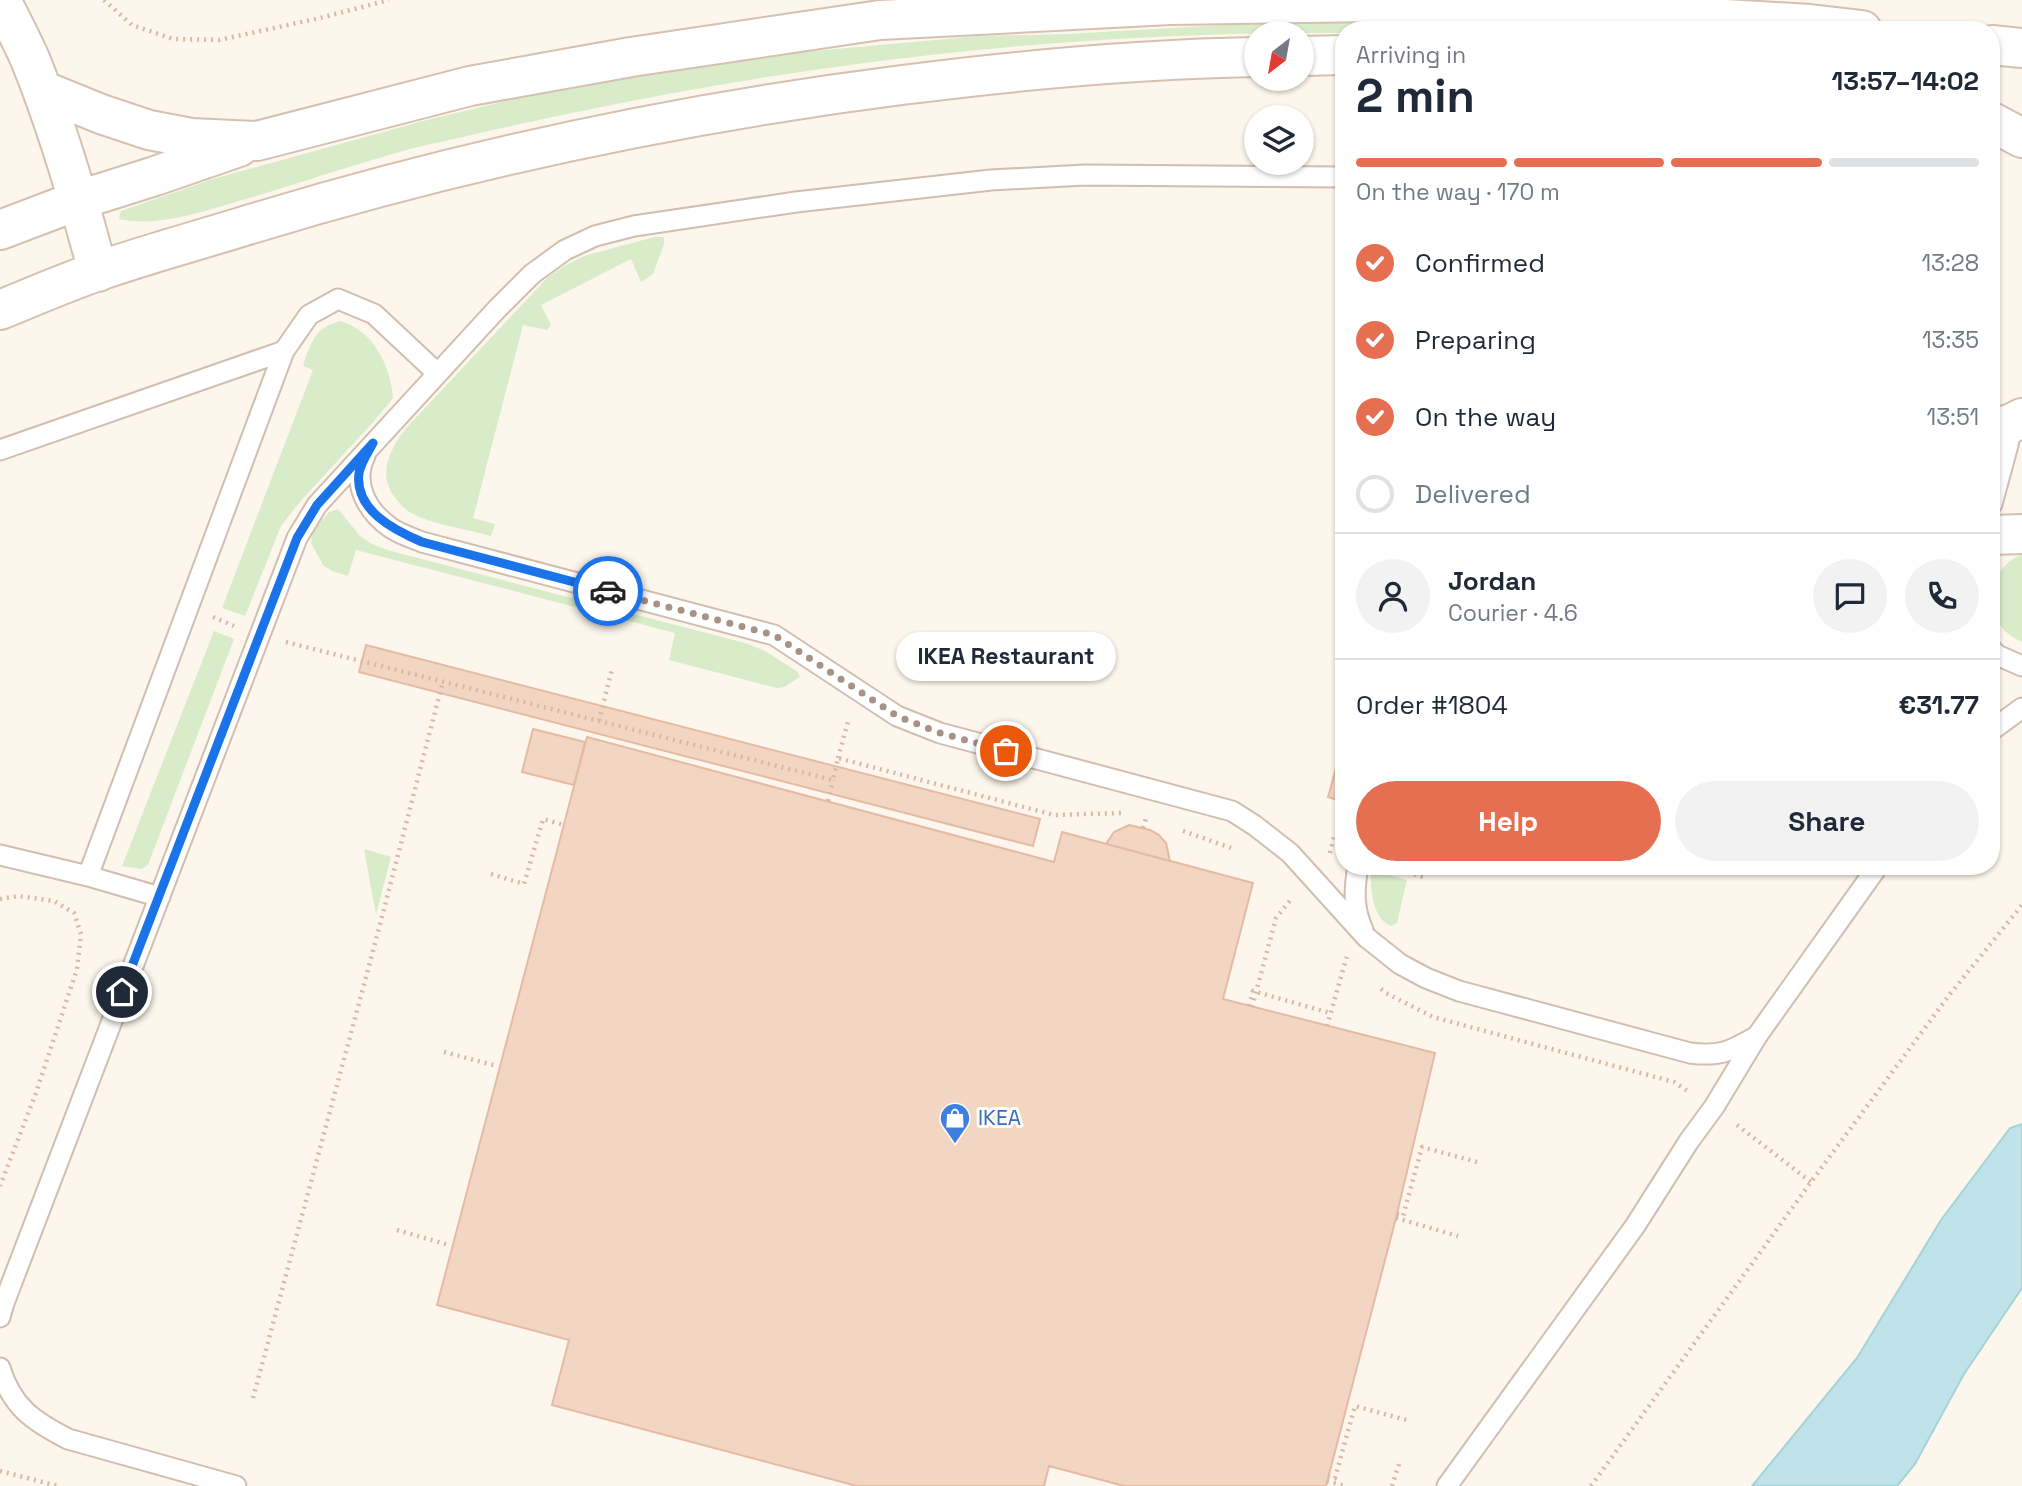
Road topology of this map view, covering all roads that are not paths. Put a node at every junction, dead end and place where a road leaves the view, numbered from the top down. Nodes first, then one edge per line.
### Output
1 (1, 0) edge
2 (1870, 0) edge
3 (1760, 21) edge
4 (1818, 21) edge
5 (2000, 46) edge
6 (2022, 48) edge
7 (1335, 55) edge
8 (1314, 56) edge
9 (1244, 57) edge
10 (42, 89) junction
11 (2000, 103) edge
12 (2022, 106) edge
13 (2000, 126) edge
14 (2022, 138) edge
15 (257, 141) junction
16 (1335, 177) edge
17 (79, 200) junction
18 (0, 230) edge
19 (97, 272) junction
20 (0, 310) edge
21 (284, 351) junction
22 (436, 373) junction
23 (2009, 423) edge
24 (373, 443) junction
25 (0, 450) edge
26 (2000, 474) edge
27 (2022, 534) edge
28 (2000, 535) edge
29 (2000, 656) edge
30 (2022, 666) edge
31 (2022, 708) edge
32 (2000, 724) edge
33 (0, 855) edge
34 (1356, 875) edge
35 (1872, 875) edge
36 (88, 876) junction
37 (160, 897) junction
38 (1366, 937) junction
39 (1757, 1036) junction
40 (0, 1317) edge
41 (0, 1368) edge
42 (236, 1486) edge
43 (1447, 1486) edge

1 - 10 main road
2 - 4 main road
3 - 15 main road
5 - 6 main road
7 - 8 main road
9 - 19 main road
10 - 15 main road
10 - 17 main road
11 - 12 main road
13 - 14 main road
15 - 17 main road
16 - 22 lane
17 - 18 main road
17 - 19 main road
19 - 20 main road
21 - 22 lane
21 - 25 lane
21 - 36 lane
22 - 24 lane
23 - 26 lane
24 - 37 lane
24 - 38 lane
27 - 28 main road
29 - 30 lane
31 - 32 lane
33 - 36 lane
34 - 38 lane
35 - 39 lane
36 - 37 lane
37 - 40 lane
38 - 39 lane
39 - 43 lane
41 - 42 lane

